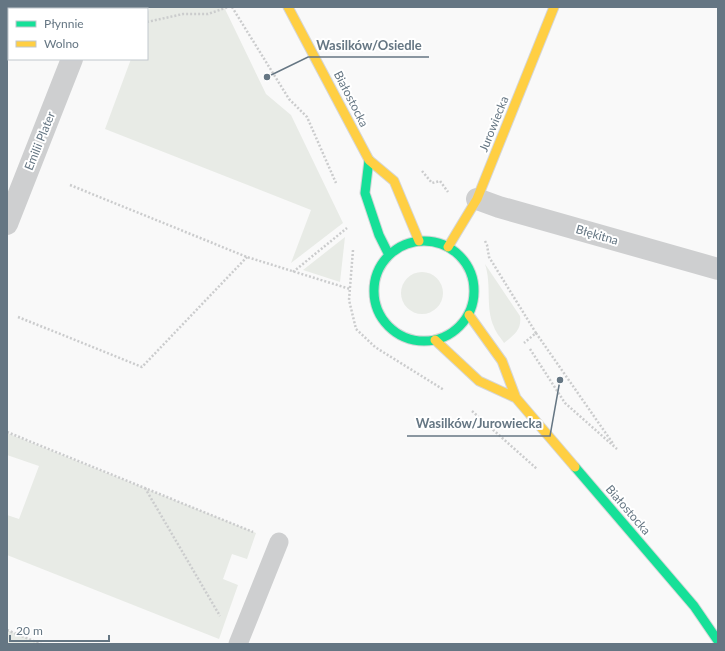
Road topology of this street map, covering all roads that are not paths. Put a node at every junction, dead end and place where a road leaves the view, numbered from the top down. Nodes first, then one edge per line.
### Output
1 (288, 7) edge
2 (554, 7) edge
3 (72, 60) edge
4 (369, 160) junction
5 (477, 199) junction
6 (7, 224) edge
7 (419, 241) junction
8 (448, 247) junction
9 (389, 255) junction
10 (718, 269) edge
11 (469, 315) junction
12 (435, 340) junction
13 (516, 398) junction
14 (279, 542) road end
15 (718, 641) edge
16 (238, 644) edge

1 - 4 main road, Białostocka
2 - 5 main road, Jurowiecka
3 - 6 street, Emilii Plater
4 - 7 main road, Białostocka
4 - 9 main road
5 - 8 main road, Jurowiecka
5 - 10 street, Błękitna
7 - 8 main road
7 - 9 main road
8 - 11 main road
9 - 12 main road
11 - 12 main road
11 - 13 main road, Białostocka
12 - 13 main road, Białostocka
13 - 15 main road, Białostocka
14 - 16 lane

